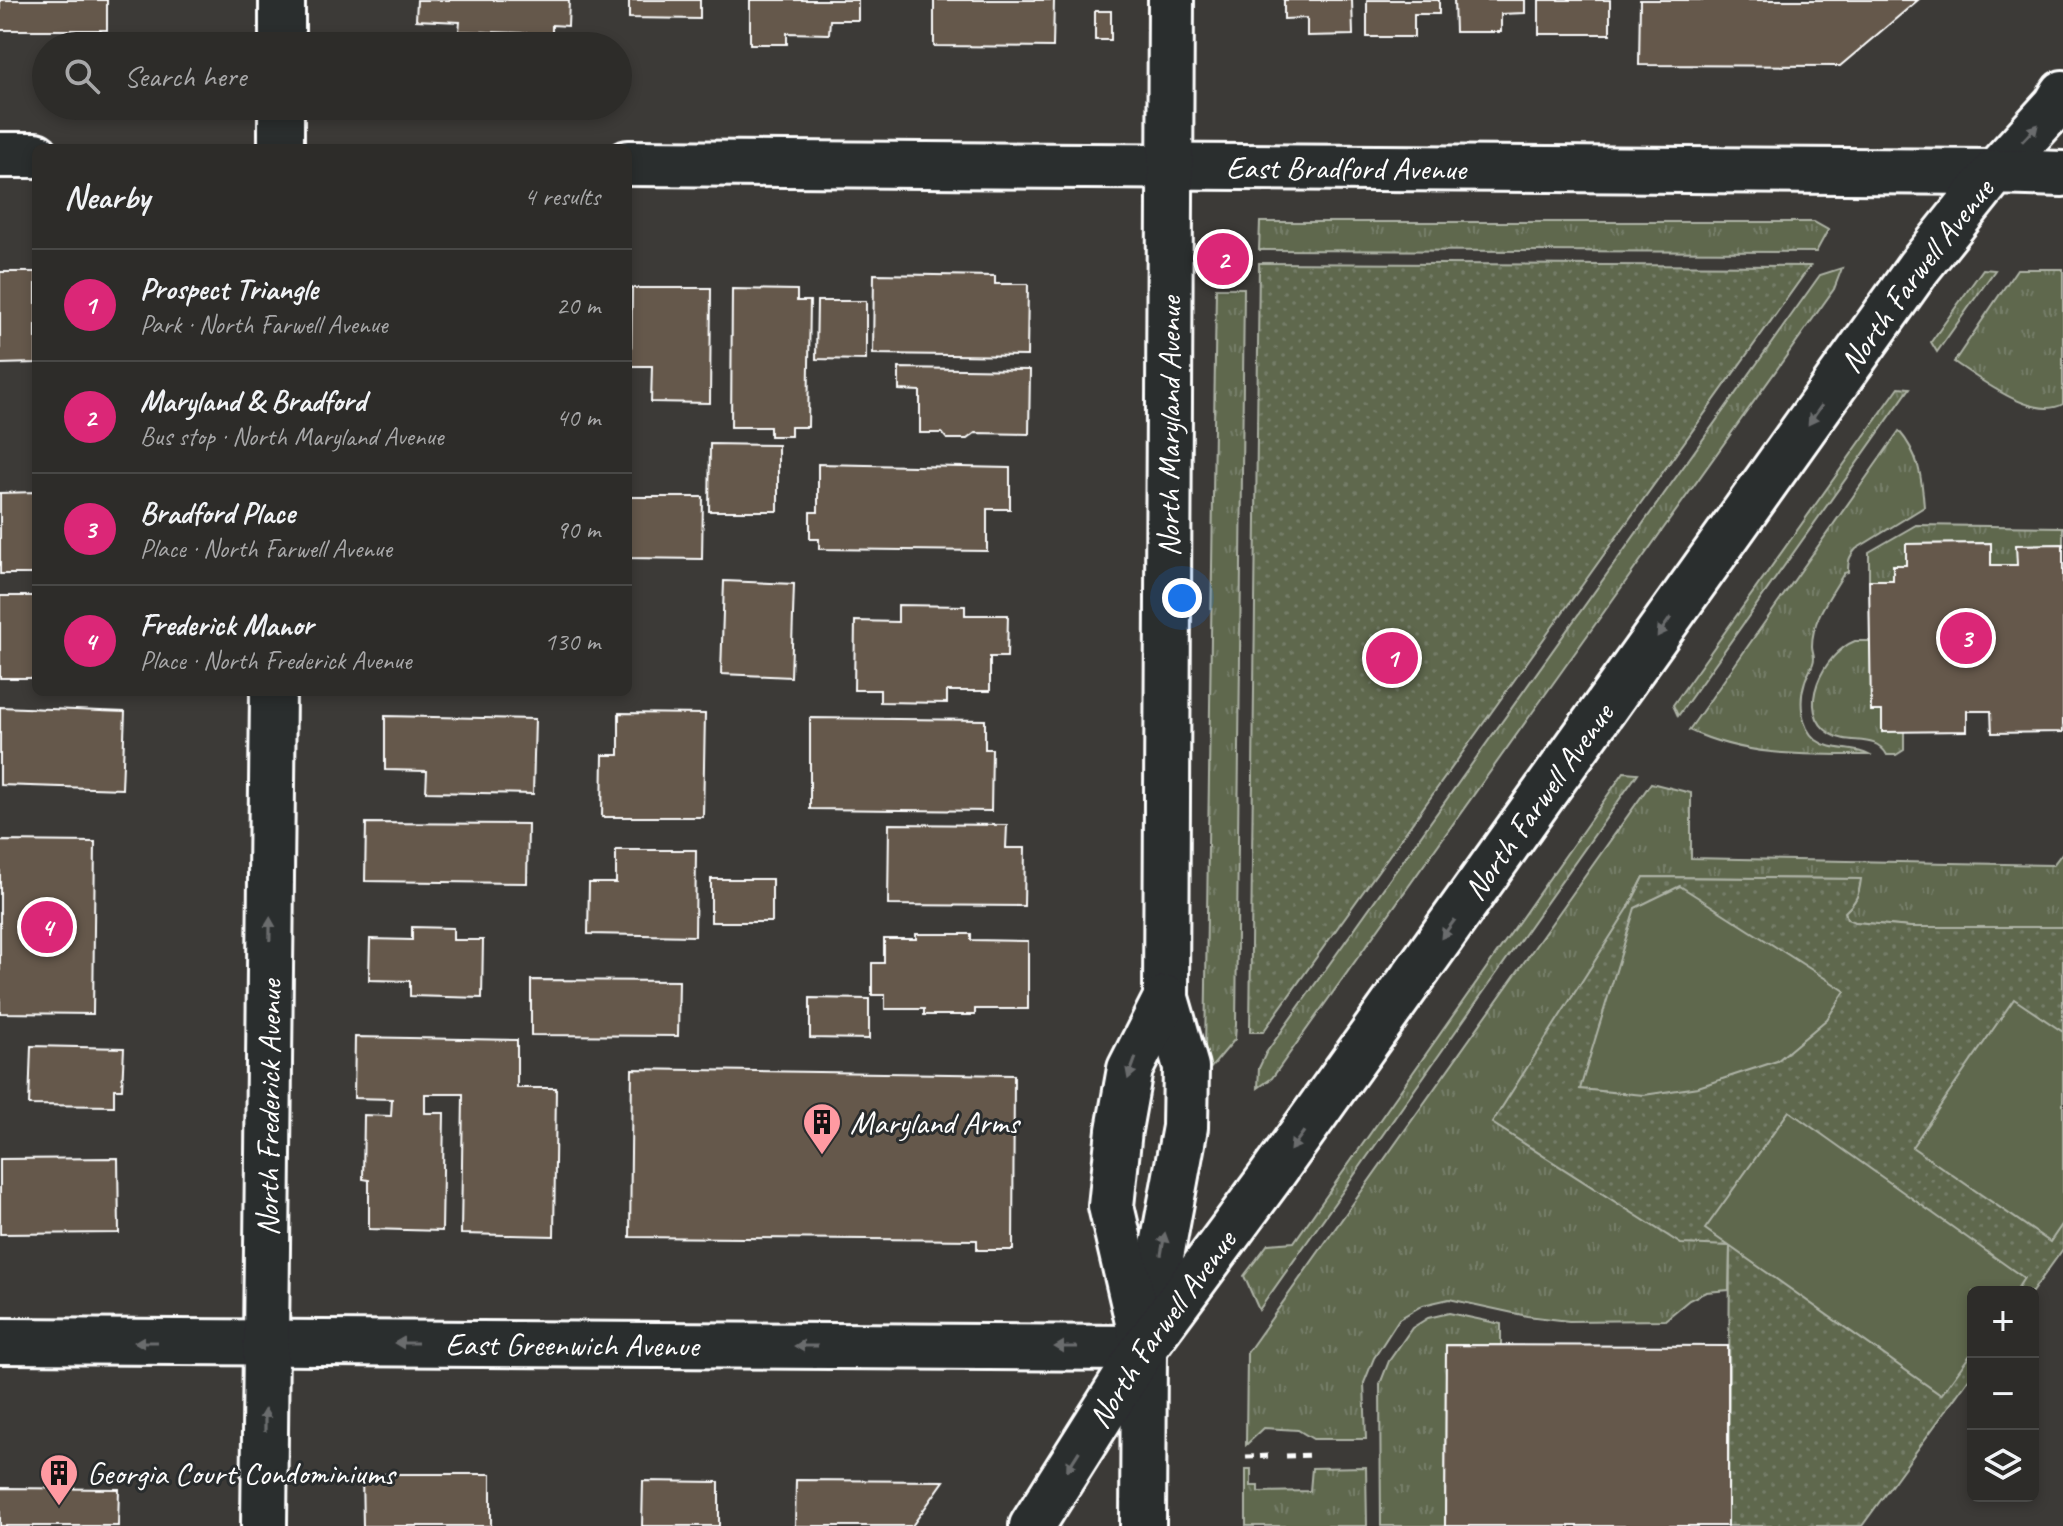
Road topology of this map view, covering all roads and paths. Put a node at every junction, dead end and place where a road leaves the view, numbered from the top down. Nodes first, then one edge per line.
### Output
1 (282, 0) edge
2 (1171, 0) edge
3 (282, 32) edge
4 (2063, 93) edge
5 (281, 120) edge
6 (281, 144) edge
7 (0, 155) edge
8 (32, 155) edge
9 (632, 163) edge
10 (1168, 167) junction
11 (1995, 172) junction
12 (2063, 174) edge
13 (273, 696) edge
14 (1166, 998) junction
15 (0, 1341) edge
16 (265, 1343) junction
17 (1144, 1348) junction
18 (1312, 1455) dead end
19 (1270, 1456) dead end
20 (1286, 1456) dead end
21 (1246, 1457) dead end
22 (264, 1526) edge
23 (1032, 1526) edge
24 (1143, 1526) edge

1 - 3 street
2 - 10 street, North Maryland Avenue
11 -> 4 street, North Farwell Avenue
5 - 6 street
7 - 8 street
9 - 10 street, East Bradford Avenue
10 - 11 street, East Bradford Avenue
10 - 14 street, North Maryland Avenue
11 - 12 street, East Bradford Avenue
11 -> 17 street, North Farwell Avenue
16 -> 13 street, North Frederick Avenue
17 -> 14 street, North Maryland Avenue
14 -> 17 street, North Maryland Avenue
16 -> 15 street, East Greenwich Avenue
17 -> 16 street, East Greenwich Avenue
22 -> 16 street, North Frederick Avenue
17 -> 23 street, North Farwell Avenue
17 - 24 street, North Maryland Avenue
18 - 20 path
19 - 21 path

